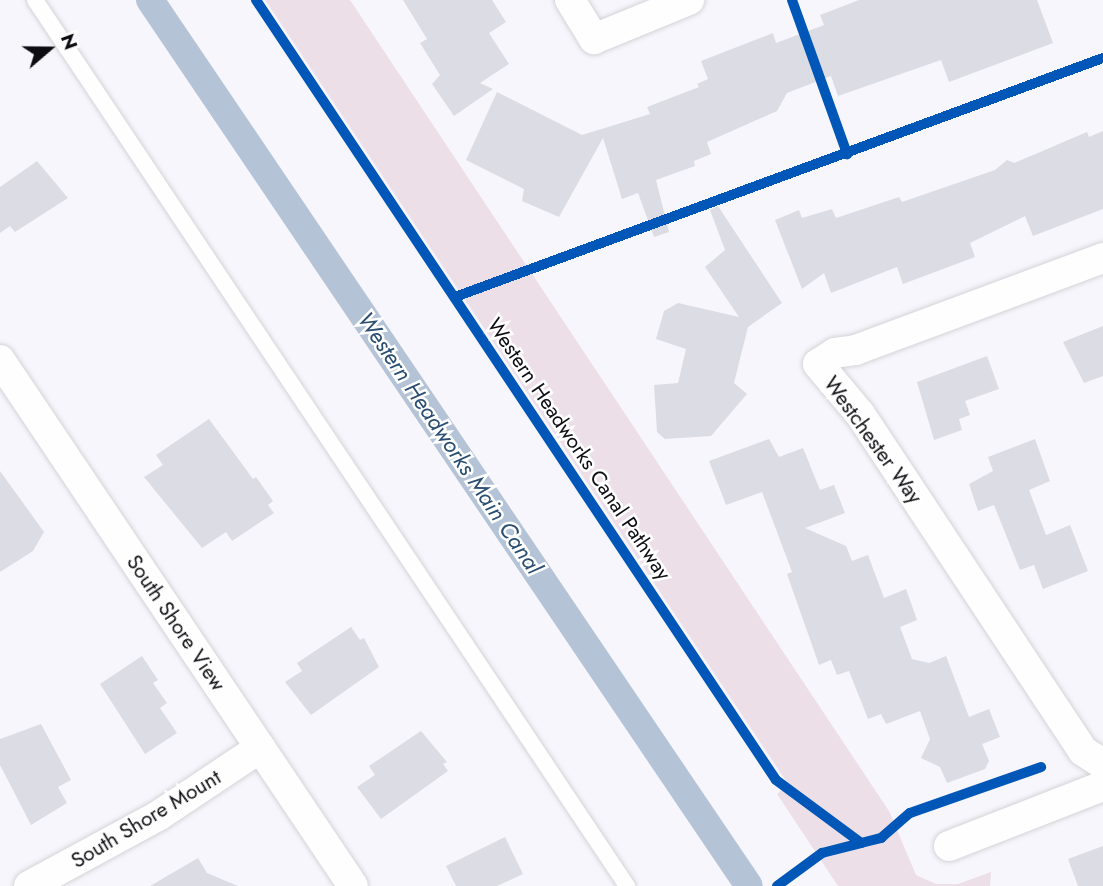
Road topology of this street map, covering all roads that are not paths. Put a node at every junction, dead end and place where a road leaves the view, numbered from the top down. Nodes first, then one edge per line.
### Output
1 (35, 0) edge
2 (570, 0) edge
3 (690, 0) edge
4 (1103, 258) edge
5 (0, 360) edge
6 (260, 748) junction
7 (1103, 764) edge
8 (1103, 786) edge
9 (949, 846) dead end
10 (29, 886) edge
11 (353, 886) edge
12 (627, 886) edge

1 - 12 lane
2 - 3 street
4 - 7 street, Westchester Way
5 - 6 street, South Shore View
6 - 10 street, South Shore Mount
6 - 11 street, South Shore View
8 - 9 street

